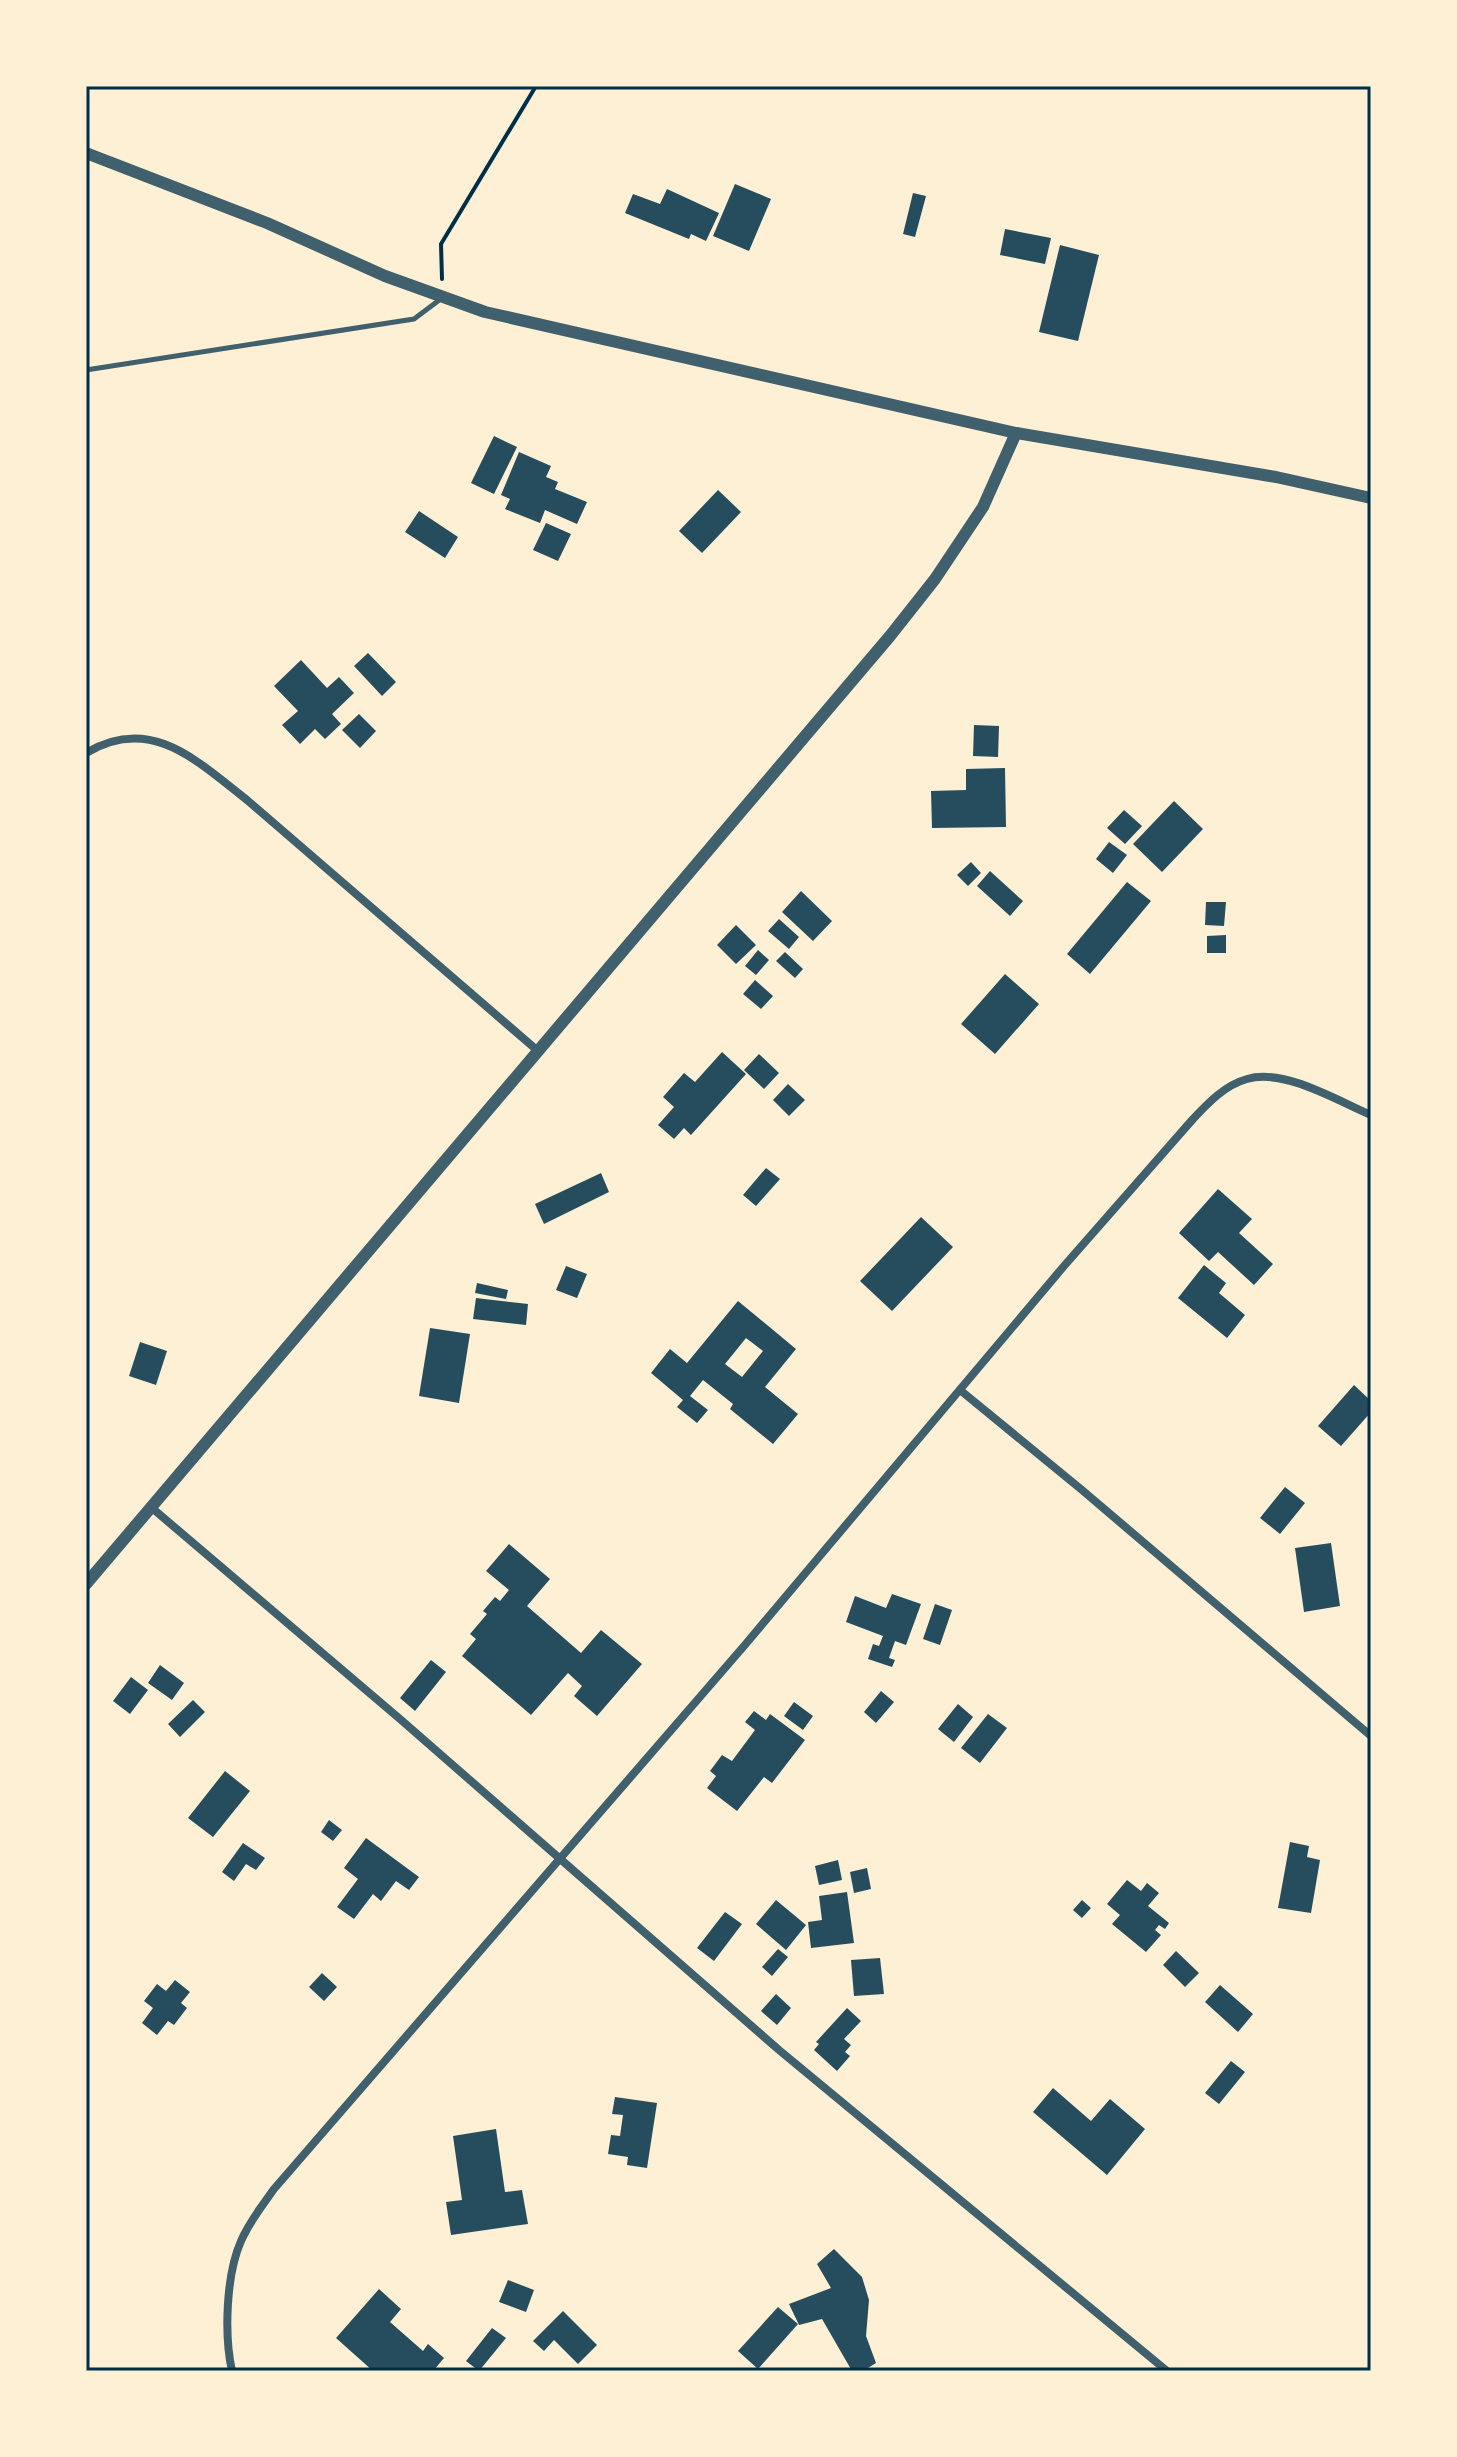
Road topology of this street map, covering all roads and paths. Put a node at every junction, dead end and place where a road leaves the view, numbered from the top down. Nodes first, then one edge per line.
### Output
1 (536, 86) edge
2 (86, 153) edge
3 (443, 297) junction
4 (86, 370) edge
5 (1016, 433) junction
6 (1371, 498) edge
7 (86, 753) edge
8 (538, 1051) junction
9 (1371, 1115) edge
10 (960, 1390) junction
11 (152, 1508) junction
12 (86, 1584) edge
13 (1371, 1736) edge
14 (559, 1859) junction
15 (232, 2371) edge
16 (1167, 2371) edge

1 - 3 path
2 - 3 street
3 - 4 lane
3 - 5 street
5 - 6 street
5 - 8 street
7 - 8 street
8 - 11 street
9 - 10 street
10 - 13 street
10 - 14 street
11 - 12 street
11 - 14 street
14 - 15 street
14 - 16 street

